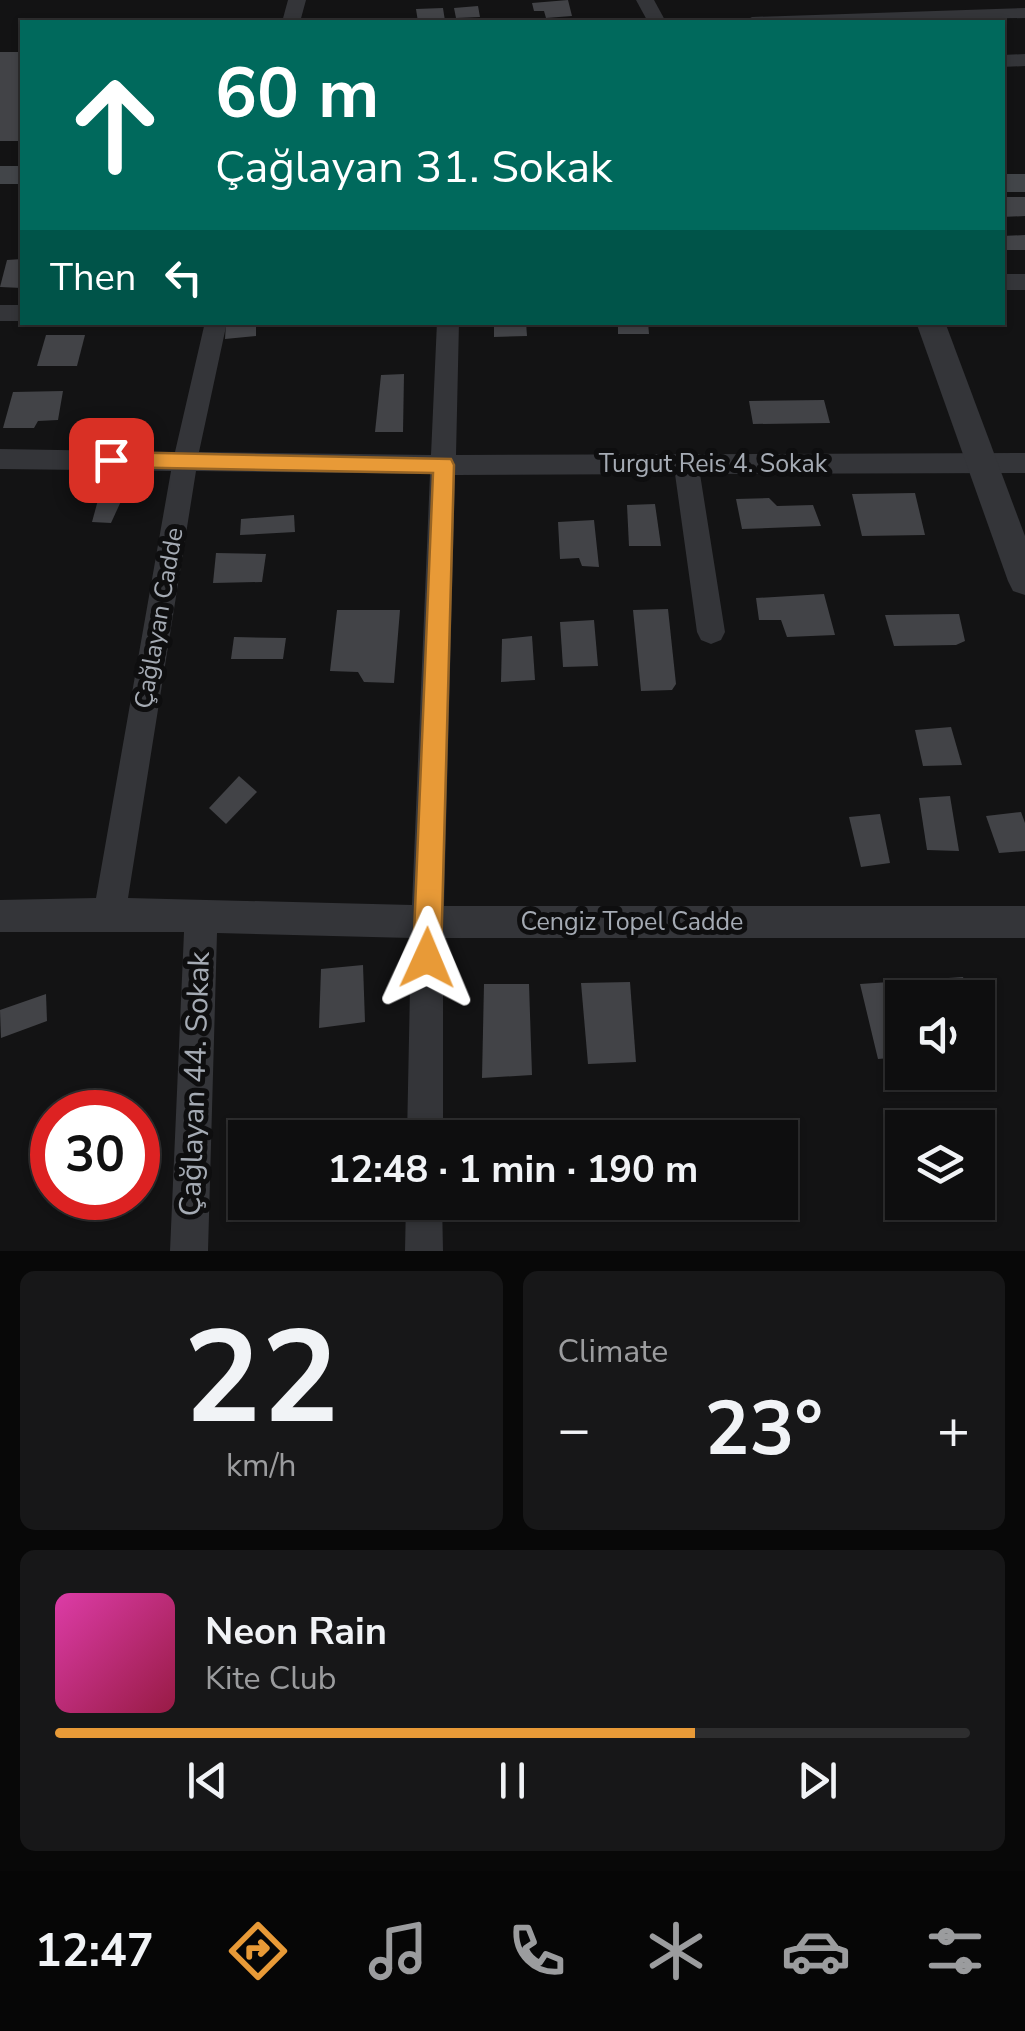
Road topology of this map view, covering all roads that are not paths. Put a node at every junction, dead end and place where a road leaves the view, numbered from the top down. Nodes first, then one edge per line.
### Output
1 (985, 7) edge
2 (1025, 13) edge
3 (783, 20) edge
4 (215, 325) edge
5 (448, 325) edge
6 (931, 325) edge
7 (0, 459) edge
8 (185, 460) junction
9 (1025, 463) edge
10 (686, 464) junction
11 (983, 464) junction
12 (443, 465) junction
13 (1025, 581) edge
14 (711, 632) dead end
15 (109, 914) junction
16 (0, 916) edge
17 (201, 916) junction
18 (427, 922) junction
19 (1025, 922) edge
20 (425, 1120) edge
21 (424, 1220) edge
22 (189, 1251) edge
23 (424, 1251) edge

1 - 2 street
1 - 3 street
4 - 8 street, Çağlayan Cadde
5 - 12 street
6 - 11 street
7 - 8 street, Turgut Reis 4. Sokak
8 - 12 street, Turgut Reis 4. Sokak
8 - 15 street, Çağlayan Cadde
9 - 11 street, Turgut Reis 4. Sokak
10 - 11 street, Turgut Reis 4. Sokak
10 - 12 street, Turgut Reis 4. Sokak
10 - 14 street
11 - 13 street
12 - 18 street
15 - 16 street, Cengiz Topel Cadde
15 - 17 street, Cengiz Topel Cadde
17 - 18 street, Cengiz Topel Cadde
17 - 22 street, Çağlayan 44. Sokak
18 - 19 street, Cengiz Topel Cadde
18 - 20 street
21 - 23 street

